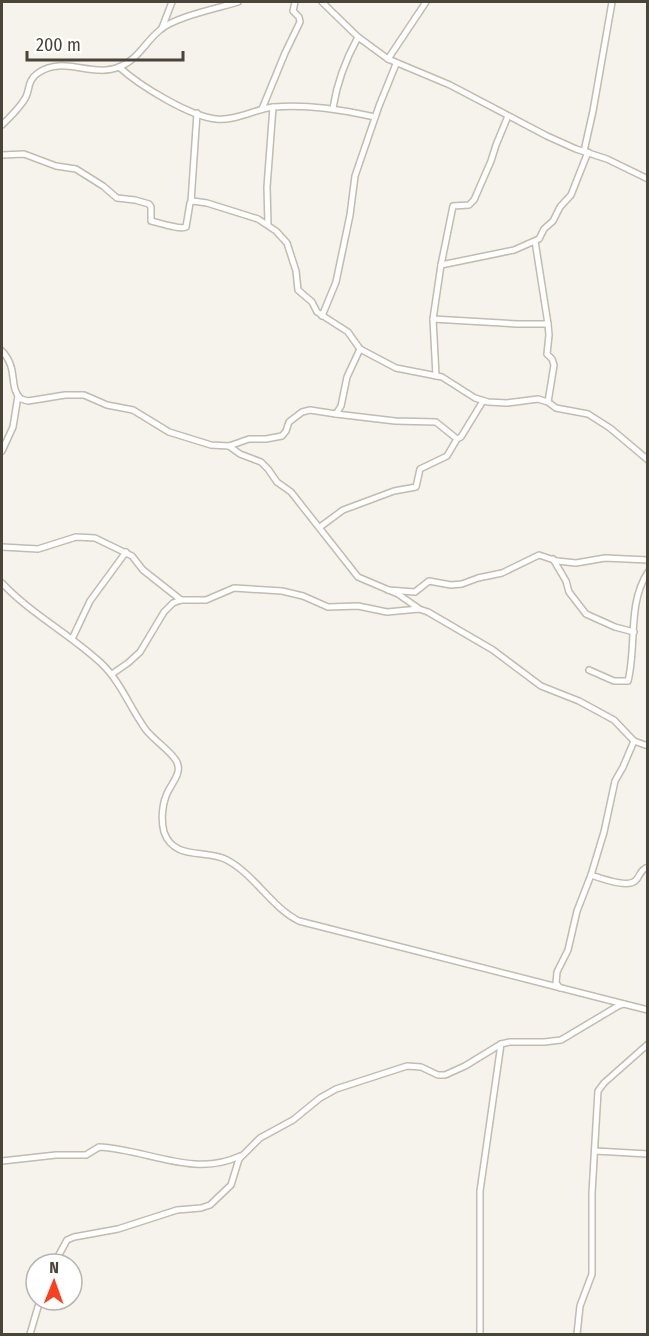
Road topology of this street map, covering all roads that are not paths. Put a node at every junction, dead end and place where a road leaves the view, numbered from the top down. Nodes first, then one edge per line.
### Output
1 (172, 2) edge
2 (238, 2) edge
3 (295, 2) edge
4 (322, 2) edge
5 (426, 2) edge
6 (612, 2) edge
7 (162, 28) junction
8 (358, 37) junction
9 (388, 59) junction
10 (396, 64) junction
11 (119, 67) junction
12 (273, 107) junction
13 (333, 108) junction
14 (262, 109) junction
15 (196, 113) junction
16 (508, 116) junction
17 (375, 117) junction
18 (2, 125) edge
19 (586, 152) junction
20 (2, 155) edge
21 (648, 179) edge
22 (191, 202) junction
23 (268, 225) junction
24 (535, 241) junction
25 (441, 265) junction
26 (322, 316) junction
27 (433, 319) junction
28 (548, 324) junction
29 (360, 349) junction
30 (2, 351) edge
31 (435, 376) junction
32 (18, 396) junction
33 (483, 401) junction
34 (548, 402) junction
35 (336, 414) junction
36 (458, 439) junction
37 (229, 446) junction
38 (2, 451) edge
39 (648, 460) edge
40 (320, 527) junction
41 (2, 547) edge
42 (126, 552) junction
43 (553, 559) junction
44 (648, 560) edge
45 (648, 572) edge
46 (2, 583) edge
47 (388, 590) junction
48 (181, 600) junction
49 (419, 609) junction
50 (634, 632) junction
51 (72, 639) junction
52 (589, 670) dead end
53 (112, 675) junction
54 (634, 741) junction
55 (648, 746) edge
56 (648, 867) edge
57 (591, 875) junction
58 (560, 988) junction
59 (624, 1004) junction
60 (648, 1010) edge
61 (501, 1044) junction
62 (648, 1044) edge
63 (595, 1151) junction
64 (648, 1154) edge
65 (241, 1155) junction
66 (2, 1161) edge
67 (60, 1252) edge
68 (37, 1312) edge
69 (30, 1335) edge
70 (480, 1335) edge
71 (577, 1335) edge

1 - 7 street
2 - 7 street
3 - 14 street
4 - 8 street
5 - 9 street
6 - 19 street
7 - 11 street
8 - 9 street
8 - 13 street
9 - 10 street
10 - 16 street
10 - 17 street
11 - 15 street
11 - 18 street
12 - 13 street
12 - 14 street
12 - 23 street
13 - 17 street
14 - 15 street
15 - 22 street
16 - 19 street
16 - 25 street
17 - 26 street
19 - 21 street
19 - 24 street
20 - 22 street
22 - 23 street
23 - 26 street
24 - 25 street
24 - 28 street
25 - 27 street
26 - 29 street
27 - 28 street
27 - 31 street
28 - 34 street
29 - 31 street
29 - 35 street
30 - 32 street
31 - 33 street
32 - 37 street
32 - 38 street
33 - 34 street
33 - 36 street
34 - 39 street
35 - 36 street
35 - 37 street
36 - 40 street
37 - 40 street
40 - 47 street
41 - 42 street
42 - 48 street
42 - 51 street
43 - 44 street
43 - 47 street
43 - 50 street
45 - 50 street
46 - 51 street
47 - 49 street
48 - 49 street
48 - 53 street
49 - 54 street
50 - 52 street
51 - 53 street
53 - 58 street
54 - 55 street
54 - 57 street
56 - 57 street
57 - 58 street
58 - 59 street
59 - 60 street
59 - 61 street
61 - 65 street
61 - 70 street
62 - 63 street
63 - 64 street
63 - 71 street
65 - 66 street
65 - 67 street
68 - 69 street

